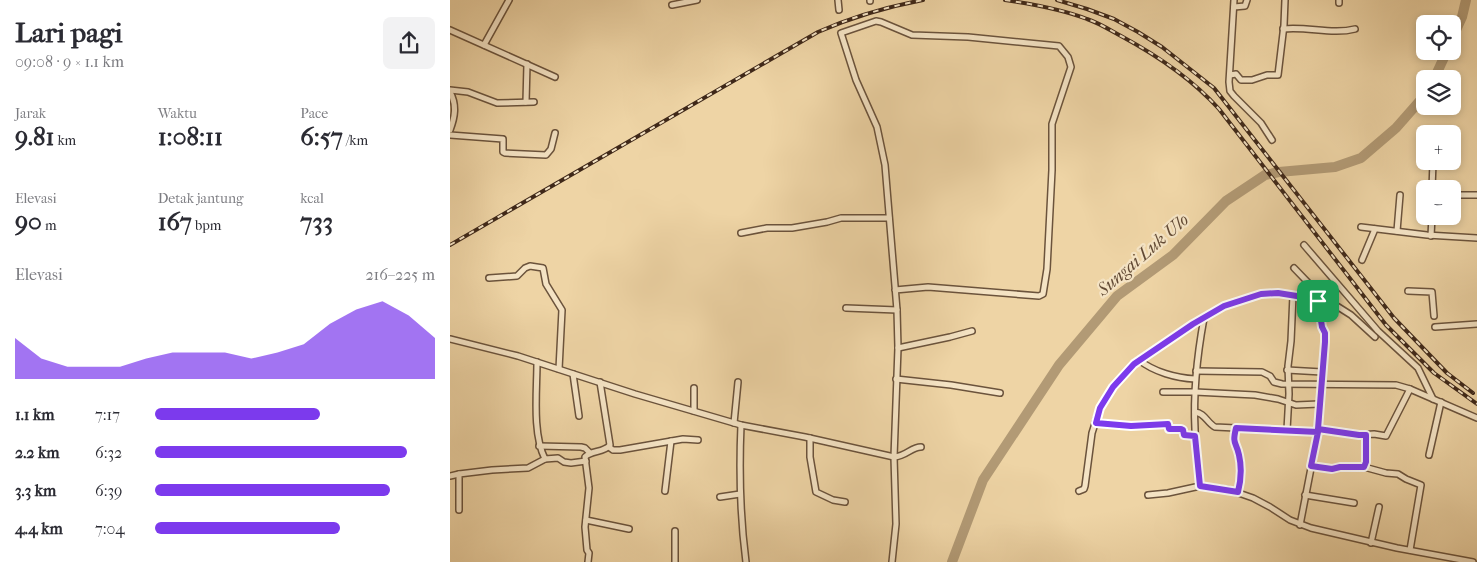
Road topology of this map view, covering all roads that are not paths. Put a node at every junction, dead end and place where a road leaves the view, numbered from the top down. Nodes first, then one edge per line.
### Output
1 (510, 0) edge
2 (697, 0) edge
3 (838, 0) edge
4 (1234, 0) edge
5 (1247, 0) edge
6 (1285, 0) edge
7 (672, 5) dead end
8 (1234, 8) junction
9 (839, 10) dead end
10 (1284, 29) junction
11 (1356, 29) dead end
12 (450, 30) edge
13 (484, 45) junction
14 (527, 64) junction
15 (1230, 75) junction
16 (556, 77) dead end
17 (450, 91) edge
18 (526, 102) junction
19 (534, 102) dead end
20 (450, 130) edge
21 (554, 132) dead end
22 (450, 135) edge
23 (1272, 140) dead end
24 (1400, 195) dead end
25 (1461, 195) edge
26 (1477, 195) edge
27 (889, 218) junction
28 (1432, 225) edge
29 (1360, 227) dead end
30 (1375, 229) junction
31 (1397, 231) junction
32 (741, 233) dead end
33 (1431, 236) junction
34 (1477, 238) edge
35 (1304, 245) dead end
36 (1362, 260) dead end
37 (1294, 268) dead end
38 (489, 278) dead end
39 (895, 290) junction
40 (1408, 291) dead end
41 (1293, 295) junction
42 (1319, 299) junction
43 (846, 308) dead end
44 (897, 310) junction
45 (1434, 316) dead end
46 (1204, 318) junction
47 (1477, 324) edge
48 (1373, 325) junction
49 (1435, 327) dead end
50 (1368, 330) junction
51 (972, 331) dead end
52 (1375, 337) dead end
53 (450, 339) edge
54 (898, 348) junction
55 (1139, 360) junction
56 (537, 362) junction
57 (559, 369) junction
58 (1288, 370) junction
59 (1196, 371) junction
60 (1322, 372) junction
61 (573, 374) junction
62 (896, 379) junction
63 (1195, 379) junction
64 (600, 382) junction
65 (738, 382) dead end
66 (1288, 384) junction
67 (1322, 384) junction
68 (694, 388) dead end
69 (1410, 389) junction
70 (1163, 392) dead end
71 (1195, 392) junction
72 (1000, 394) dead end
73 (1433, 398) junction
74 (1441, 402) junction
75 (1289, 403) junction
76 (1319, 404) junction
77 (694, 411) junction
78 (1195, 412) junction
79 (579, 416) dead end
80 (1477, 418) edge
81 (734, 423) junction
82 (1096, 423) junction
83 (741, 425) junction
84 (1236, 428) junction
85 (1288, 430) junction
86 (1318, 431) junction
87 (1366, 435) junction
88 (1195, 436) junction
89 (810, 438) junction
90 (698, 440) dead end
91 (671, 441) junction
92 (539, 446) junction
93 (609, 447) junction
94 (921, 447) dead end
95 (590, 453) junction
96 (1429, 455) dead end
97 (894, 457) junction
98 (545, 459) junction
99 (586, 461) junction
100 (1311, 466) junction
101 (1364, 467) junction
102 (459, 474) junction
103 (450, 476) edge
104 (1200, 486) junction
105 (1079, 491) dead end
106 (666, 492) dead end
107 (1238, 492) junction
108 (740, 494) junction
109 (1148, 494) dead end
110 (1306, 495) junction
111 (720, 497) dead end
112 (845, 502) dead end
113 (1354, 503) dead end
114 (1379, 507) dead end
115 (459, 510) dead end
116 (586, 520) junction
117 (1300, 525) junction
118 (629, 529) dead end
119 (675, 531) dead end
120 (1371, 543) junction
121 (1410, 550) junction
122 (588, 562) edge
123 (675, 562) edge
124 (746, 562) edge
125 (892, 562) edge
126 (1473, 562) edge

1 - 13 street
2 - 7 street
3 - 9 street
4 - 8 street
5 - 8 street
6 - 10 street
8 - 15 street
10 - 11 street
10 - 15 street
12 - 13 street
13 - 14 street
14 - 16 street
14 - 18 street
15 - 23 street
17 - 18 street
17 - 20 street
18 - 19 street
21 - 22 street
24 - 31 street
25 - 26 street
27 - 32 street
27 - 39 street
27 - 39 street
28 - 33 street
29 - 30 street
30 - 31 street
30 - 36 street
31 - 33 street
33 - 34 street
35 - 48 street
37 - 42 street
38 - 57 street
39 - 44 street
40 - 45 street
41 - 42 street
41 - 46 street
41 - 58 street
42 - 50 street
42 - 60 street
43 - 44 street
44 - 54 street
46 - 55 street
46 - 59 street
47 - 49 street
48 - 50 street
48 - 73 street
50 - 52 street
51 - 54 street
53 - 56 street
54 - 62 street
55 - 63 street
55 - 82 street
56 - 57 street
56 - 92 street
57 - 61 street
58 - 60 street
58 - 66 street
59 - 63 street
59 - 66 street
60 - 67 street
61 - 64 street
61 - 79 street
62 - 72 street
62 - 97 street
63 - 71 street
64 - 77 street
64 - 93 street
65 - 81 street
66 - 67 street
66 - 75 street
67 - 69 street
67 - 76 street
68 - 77 street
69 - 73 street
69 - 87 street
70 - 71 street
71 - 75 street
71 - 78 street
73 - 74 street
74 - 80 street
74 - 96 street
75 - 76 street
75 - 85 street
76 - 86 street
77 - 81 street
78 - 84 street
78 - 88 street
81 - 83 street
82 - 88 street
82 - 105 street
83 - 89 street
83 - 108 street
84 - 85 street
84 - 107 street
85 - 86 street
86 - 87 street
86 - 100 street
87 - 101 street
88 - 104 street
89 - 97 street
89 - 112 street
90 - 91 street
91 - 93 street
91 - 106 street
92 - 95 street
92 - 98 street
93 - 95 street
94 - 97 street
95 - 99 street
97 - 125 street
98 - 99 street
98 - 102 street
99 - 116 street
100 - 101 street
100 - 110 street
101 - 121 street
102 - 103 street
102 - 115 street
104 - 107 street
104 - 109 street
107 - 117 street
108 - 111 street
108 - 124 street
110 - 113 street
110 - 117 street
114 - 120 street
116 - 118 street
116 - 122 street
117 - 120 street
119 - 123 street
120 - 121 street
121 - 126 street

